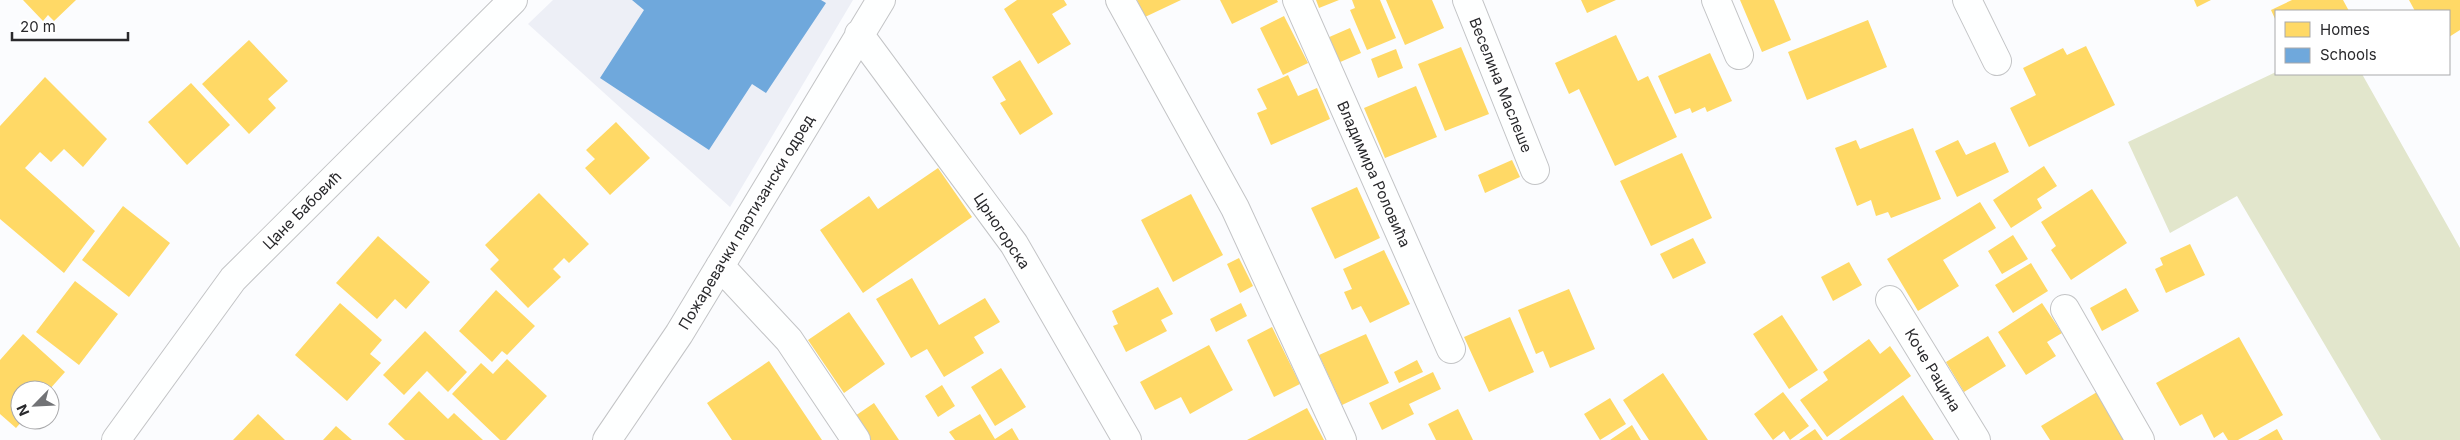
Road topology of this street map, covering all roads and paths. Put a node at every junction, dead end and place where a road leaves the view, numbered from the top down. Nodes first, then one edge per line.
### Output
1 (513, 0) edge
2 (881, 0) edge
3 (1120, 0) edge
4 (1297, 0) edge
5 (1467, 0) edge
6 (1716, 0) edge
7 (1967, 0) edge
8 (859, 34) junction
9 (1739, 55) dead end
10 (1998, 62) dead end
11 (1535, 170) dead end
12 (720, 266) junction
13 (1890, 300) dead end
14 (2065, 309) dead end
15 (1451, 349) dead end
16 (116, 440) edge
17 (607, 440) edge
18 (856, 440) edge
19 (1127, 440) edge
20 (1342, 440) edge
21 (1976, 440) edge
22 (2140, 440) edge

1 - 16 street, Цане Бабовић
2 - 8 street, Пожаревачки партизански одред
3 - 20 street
4 - 15 street, Владимира Роловића
5 - 11 street, Веселина Маслеше
6 - 9 street
7 - 10 street
8 - 12 street, Пожаревачки партизански одред
8 - 19 street, Црногорска
12 - 17 street, Пожаревачки партизански одред
12 - 18 street
13 - 21 street, Коче Рацина
14 - 22 street

